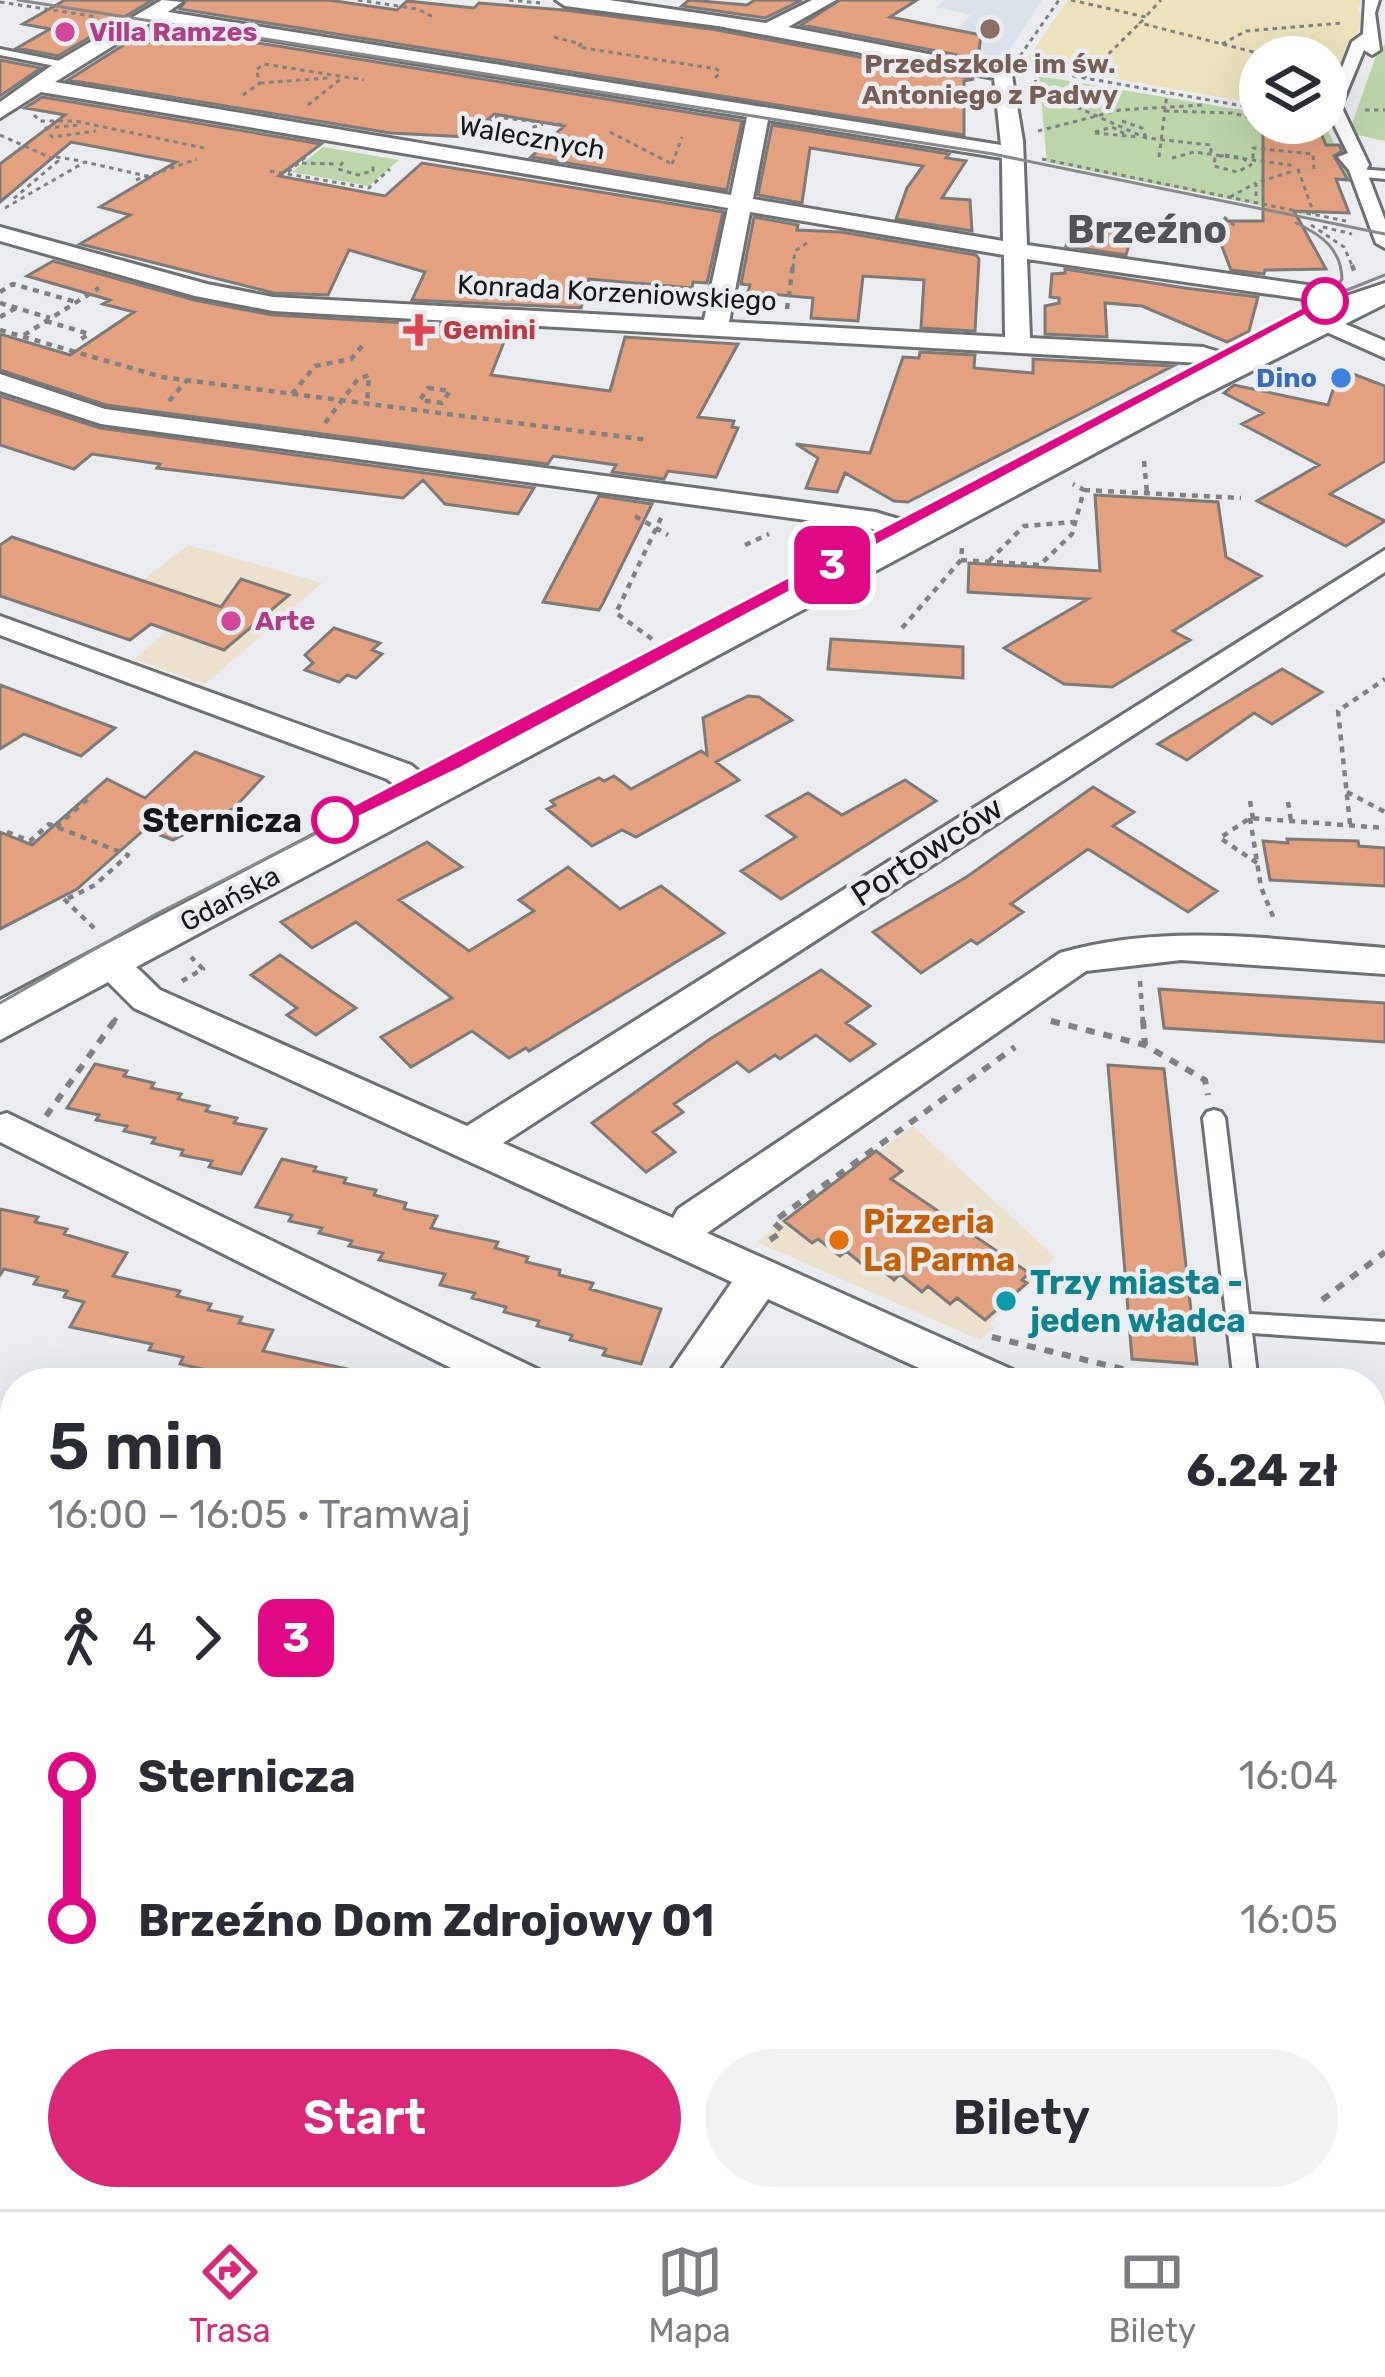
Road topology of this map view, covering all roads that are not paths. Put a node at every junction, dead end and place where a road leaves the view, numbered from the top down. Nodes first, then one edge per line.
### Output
1 (176, 0) edge
2 (565, 0) edge
3 (747, 0) edge
4 (827, 0) edge
5 (150, 14) junction
6 (1375, 18) edge
7 (718, 20) junction
8 (770, 29) junction
9 (0, 52) edge
10 (65, 65) junction
11 (38, 85) junction
12 (0, 112) edge
13 (758, 112) junction
14 (1020, 151) junction
15 (1357, 171) junction
16 (1385, 175) edge
17 (738, 203) junction
18 (10, 237) edge
19 (1383, 238) edge
20 (1015, 250) junction
21 (1360, 286) edge
22 (715, 328) junction
23 (1018, 345) junction
24 (1385, 350) edge
25 (1237, 365) junction
26 (0, 382) edge
27 (919, 534) junction
28 (1385, 559) edge
29 (0, 625) edge
30 (430, 794) junction
31 (102, 947) junction
32 (1385, 961) edge
33 (0, 1022) edge
34 (1214, 1118) road end
35 (19, 1133) road end
36 (470, 1144) junction
37 (681, 1241) junction
38 (758, 1264) junction
39 (1240, 1323) junction
40 (1385, 1332) edge
41 (494, 1368) edge
42 (693, 1368) edge
43 (967, 1368) edge
44 (1238, 1368) edge

1 - 5 street
2 - 7 street
3 - 7 street
4 - 8 street
5 - 10 street
5 - 13 street
6 - 15 street
7 - 8 street
8 - 14 street
9 - 10 lane
10 - 11 street
11 - 12 street
11 - 17 street, Walecznych
13 - 14 street
13 - 17 street
14 - 20 street
15 - 16 lane
15 - 19 street
17 - 20 street, Walecznych
17 - 22 street
18 - 22 street, Konrada Korzeniowskiego
20 - 21 street, Walecznych
20 - 23 street
21 - 24 street, Walecznych
21 - 25 street, Gdańska
22 - 23 street, Konrada Korzeniowskiego
23 - 25 street, Konrada Korzeniowskiego
25 - 27 street, Gdańska
26 - 27 street
27 - 30 street, Gdańska
28 - 36 street, Portowców
29 - 30 street
30 - 31 street, Gdańska
31 - 33 street, Gdańska
31 - 36 street
32 - 37 street
34 - 39 lane
35 - 41 street
36 - 37 street
37 - 38 street
38 - 42 street
38 - 43 street
39 - 40 lane
39 - 44 lane

